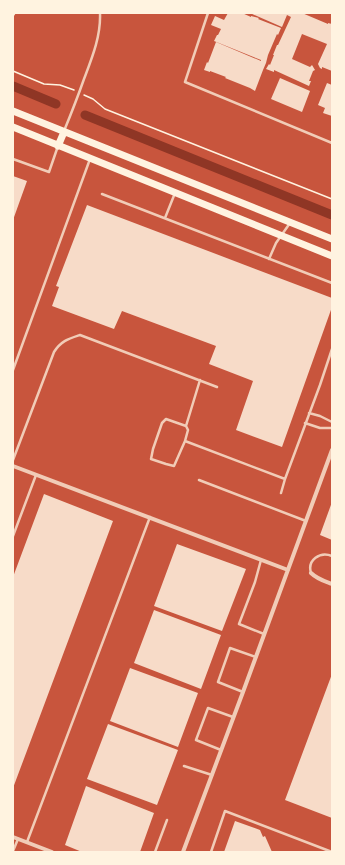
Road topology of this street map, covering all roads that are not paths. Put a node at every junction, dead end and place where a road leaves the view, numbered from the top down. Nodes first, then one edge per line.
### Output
1 (100, 13) edge
2 (208, 13) edge
3 (13, 111) edge
4 (13, 128) edge
5 (64, 132) junction
6 (332, 143) edge
7 (58, 146) junction
8 (13, 159) edge
9 (91, 159) junction
10 (175, 192) junction
11 (102, 194) dead end
12 (164, 218) junction
13 (290, 223) junction
14 (281, 235) junction
15 (332, 240) edge
16 (332, 256) edge
17 (269, 259) junction
18 (332, 283) edge
19 (332, 349) edge
20 (13, 370) edge
21 (200, 380) junction
22 (217, 387) dead end
23 (309, 413) junction
24 (332, 422) edge
25 (305, 423) junction
26 (186, 426) junction
27 (332, 428) edge
28 (184, 441) junction
29 (332, 450) edge
30 (13, 460) edge
31 (13, 466) edge
32 (36, 475) junction
33 (285, 479) junction
34 (199, 480) dead end
35 (281, 493) dead end
36 (150, 517) junction
37 (306, 521) junction
38 (13, 536) edge
39 (332, 556) edge
40 (261, 560) junction
41 (288, 570) junction
42 (311, 573) joint
43 (332, 584) edge
44 (264, 634) junction
45 (256, 657) junction
46 (243, 692) junction
47 (233, 717) junction
48 (221, 750) junction
49 (184, 766) dead end
50 (212, 776) junction
51 (167, 820) dead end
52 (13, 837) edge
53 (18, 839) junction
54 (27, 843) junction
55 (13, 851) edge
56 (52, 852) edge
57 (155, 852) edge
58 (183, 852) edge
59 (211, 852) edge
60 (332, 852) edge

1 - 5 lane
2 - 6 lane
3 - 5 main road
4 - 7 main road
5 - 7 main road
5 - 13 main road
7 - 8 lane
7 - 9 main road
9 - 10 main road
9 - 20 lane
10 - 12 lane
10 - 14 main road
11 - 12 lane
12 - 17 lane
13 - 14 lane
13 - 15 main road
14 - 16 main road
14 - 17 lane
17 - 18 lane
19 - 23 lane
21 - 22 lane
21 - 26 lane
21 - 30 lane
23 - 24 lane
23 - 25 lane
25 - 27 lane
25 - 33 lane
26 - 28 lane
26 - 28 lane
28 - 33 lane
29 - 37 street
31 - 32 street
32 - 36 street
32 - 38 lane
33 - 35 lane
34 - 37 lane
36 - 40 street
36 - 54 lane
37 - 41 street
39 - 42 lane
40 - 41 street
40 - 44 lane
41 - 44 street
42 - 43 street
44 - 45 street
45 - 46 street
45 - 46 lane
46 - 47 street
47 - 48 street
47 - 48 lane
48 - 50 street
49 - 50 lane
50 - 58 street
51 - 57 lane
52 - 53 street
53 - 54 street
53 - 55 lane
54 - 56 street
59 - 60 lane

